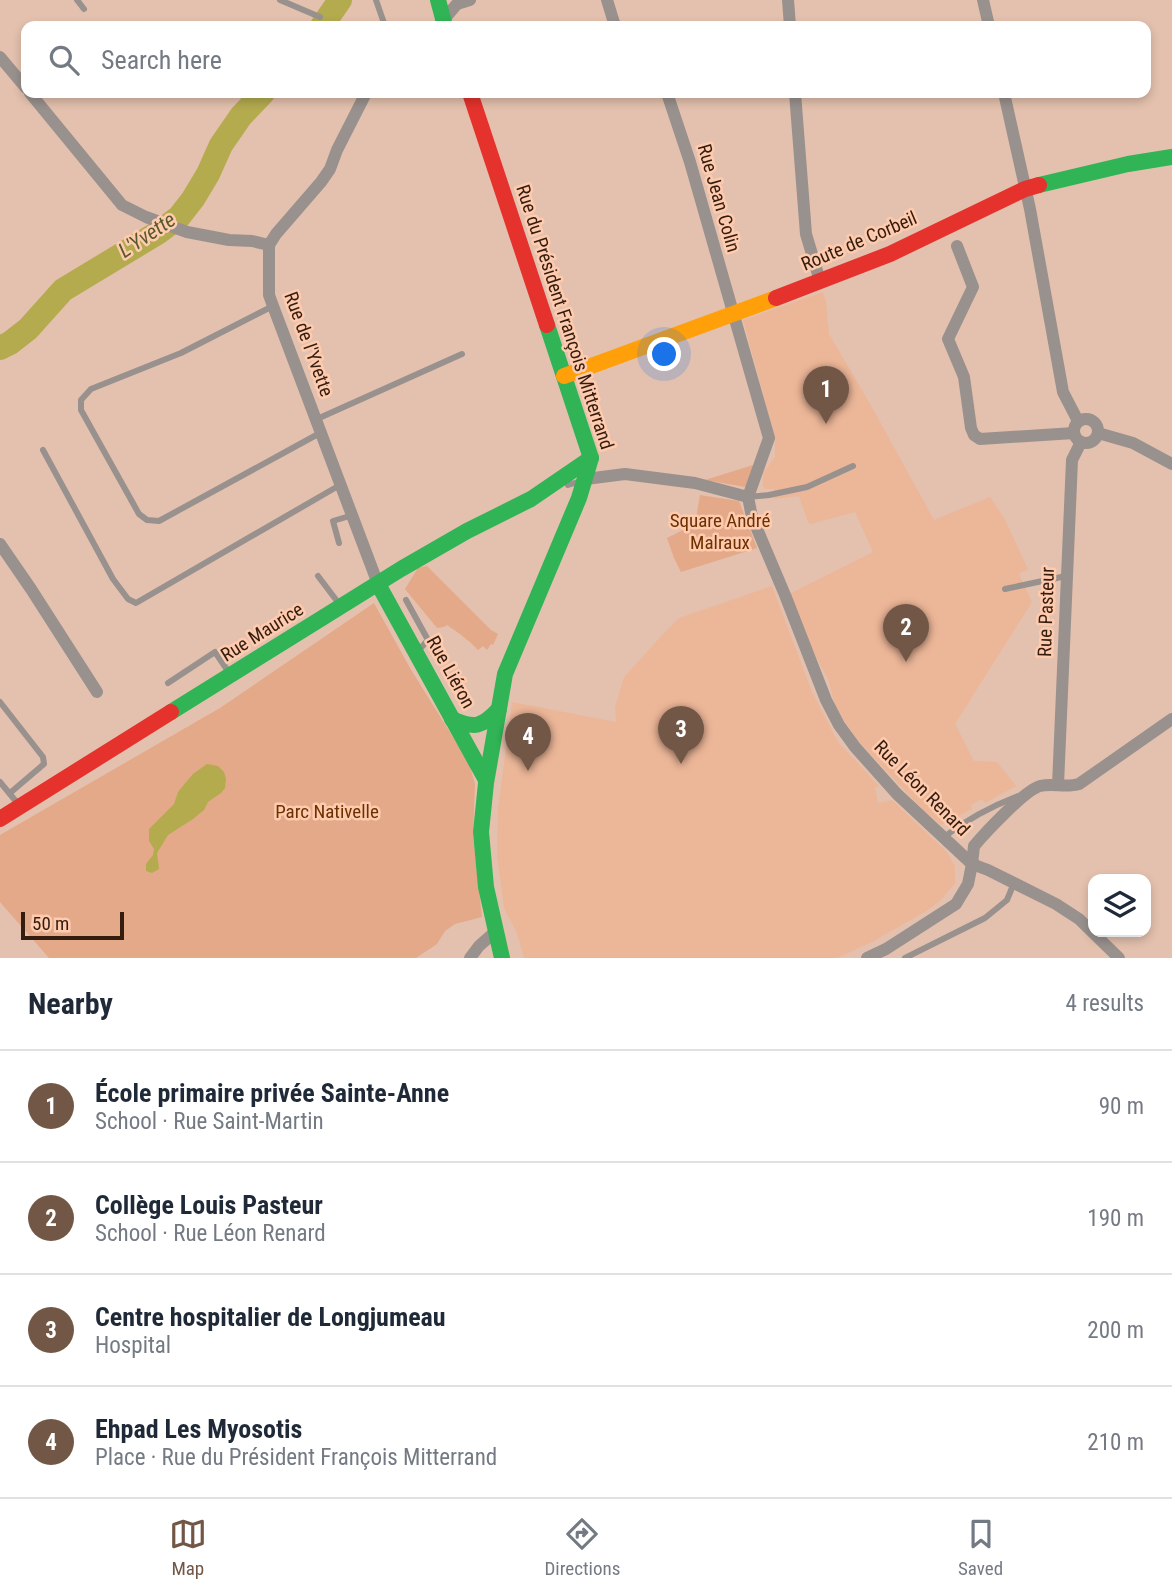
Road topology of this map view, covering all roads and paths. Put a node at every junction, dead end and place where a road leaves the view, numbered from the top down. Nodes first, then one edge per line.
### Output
1 (77, 0) edge
2 (280, 0) edge
3 (376, 0) edge
4 (438, 0) edge
5 (470, 0) edge
6 (607, 0) edge
7 (788, 0) edge
8 (983, 0) edge
9 (84, 9) dead end
10 (320, 16) dead end
11 (383, 21) edge
12 (441, 21) edge
13 (445, 21) edge
14 (613, 21) edge
15 (790, 21) edge
16 (988, 21) edge
17 (0, 57) edge
18 (21, 82) edge
19 (34, 98) edge
20 (363, 98) edge
21 (472, 98) edge
22 (669, 98) edge
23 (795, 98) edge
24 (1005, 98) edge
25 (1172, 157) edge
26 (1025, 189) junction
27 (268, 245) junction
28 (957, 246) dead end
29 (820, 281) junction
30 (273, 306) junction
31 (733, 314) junction
32 (462, 354) dead end
33 (564, 376) junction
34 (317, 419) junction
35 (321, 432) junction
36 (1077, 432) junction
37 (1098, 433) junction
38 (43, 450) dead end
39 (590, 458) junction
40 (1172, 464) edge
41 (853, 466) dead end
42 (586, 479) junction
43 (341, 484) junction
44 (568, 485) junction
45 (549, 487) junction
46 (748, 497) junction
47 (579, 498) junction
48 (353, 514) junction
49 (339, 543) dead end
50 (0, 544) edge
51 (318, 576) dead end
52 (1066, 576) junction
53 (378, 584) junction
54 (1005, 589) dead end
55 (407, 600) dead end
56 (342, 607) junction
57 (416, 654) junction
58 (231, 676) junction
59 (168, 683) dead end
60 (97, 692) dead end
61 (0, 702) edge
62 (499, 709) junction
63 (452, 719) junction
64 (1172, 719) edge
65 (486, 780) junction
66 (0, 782) edge
67 (1058, 785) junction
68 (1029, 791) junction
69 (15, 800) junction
70 (0, 819) edge
71 (944, 837) junction
72 (972, 864) junction
73 (1014, 883) junction
74 (495, 932) junction
75 (476, 955) edge
76 (869, 957) edge
77 (502, 958) edge
78 (905, 958) edge
79 (1119, 958) edge

1 - 9 lane
2 - 10 lane
3 - 11 lane
4 - 12 main road
5 - 13 street
6 - 14 street
7 - 15 street
8 - 16 street
17 - 18 street
19 - 27 street
20 - 27 street
21 - 33 main road, Rue du Président François Mitterrand
22 - 31 street, Rue Jean Colin
23 - 29 street
24 - 26 street
25 - 26 main road, Route de Corbeil
26 - 29 main road, Route de Corbeil
26 - 36 street
27 - 30 street, Rue de l'Yvette
28 - 36 street
29 - 31 main road, Route de Corbeil
30 - 34 street, Rue de l'Yvette
30 - 35 lane
31 - 33 main road, Route de Corbeil
31 - 46 street, Rue Jean Colin
32 - 34 lane
33 - 39 main road, Rue du Président François Mitterrand
34 - 35 street, Rue de l'Yvette
35 - 43 street, Rue de l'Yvette
36 - 37 street
36 - 37 street
36 - 52 street, Rue Pasteur
37 - 40 street
38 - 43 lane
39 - 42 main road, Rue du Président François Mitterrand
39 - 45 main road, Rue Maurice
41 - 46 lane
42 - 44 lane
42 - 46 street
42 - 47 main road, Rue du Président François Mitterrand
43 - 48 street, Rue de l'Yvette
44 - 45 main road, Rue Maurice
44 - 47 main road
45 - 53 main road, Rue Maurice
46 - 71 street, Rue Léon Renard
47 - 62 main road, Rue du Président François Mitterrand
48 - 49 lane
48 - 53 street, Rue de l'Yvette
50 - 60 street
51 - 56 lane
52 - 54 lane
52 - 67 street, Rue Pasteur
53 - 56 main road, Rue Maurice
53 - 57 main road, Rue Liéron
55 - 57 lane
56 - 58 main road, Rue Maurice
57 - 63 main road, Rue Liéron
58 - 59 lane
58 - 69 main road, Rue Maurice
61 - 69 lane
62 - 63 main road
62 - 65 main road, Rue du Président François Mitterrand
63 - 65 main road, Rue Liéron
64 - 67 street
65 - 74 main road, Rue du Président François Mitterrand
66 - 69 lane
67 - 68 street
68 - 71 lane
68 - 72 street
69 - 70 main road, Rue Maurice
71 - 72 street, Rue Léon Renard
72 - 73 street, Rue Léon Renard
72 - 76 street
73 - 78 lane
73 - 79 street, Rue Léon Renard
74 - 75 street
74 - 77 main road, Rue du Président François Mitterrand

